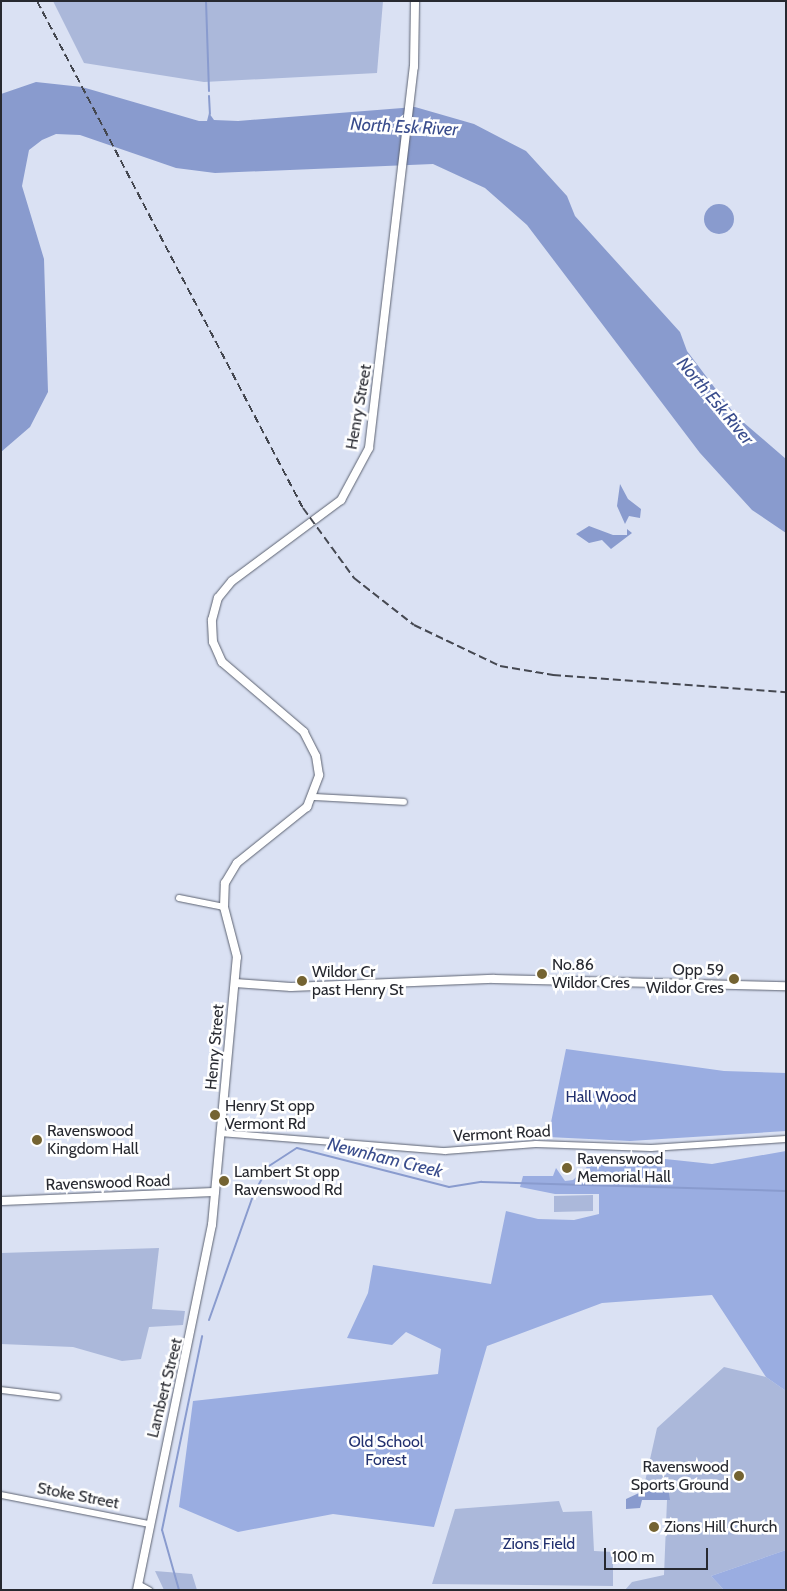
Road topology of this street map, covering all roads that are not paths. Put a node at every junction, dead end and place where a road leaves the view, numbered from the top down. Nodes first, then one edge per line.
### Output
1 (415, 1) edge
2 (314, 798) junction
3 (404, 802) dead end
4 (179, 898) dead end
5 (224, 907) junction
6 (235, 983) junction
7 (786, 986) edge
8 (220, 1133) junction
9 (786, 1139) edge
10 (215, 1192) junction
11 (1, 1201) edge
12 (1, 1390) edge
13 (58, 1397) dead end
14 (1, 1495) edge
15 (149, 1524) junction
16 (137, 1587) edge
17 (149, 1590) edge

1 - 2 street, Henry Street
2 - 3 street
2 - 5 street, Henry Street
4 - 5 street
5 - 6 street, Henry Street
6 - 7 street
6 - 8 street, Henry Street
8 - 9 street, Vermont Road
8 - 10 street, Henry Street
10 - 11 street, Ravenswood Road
10 - 15 street, Lambert Street
12 - 13 street
14 - 15 street, Stoke Street
15 - 16 street, Lambert Street
16 - 17 street

